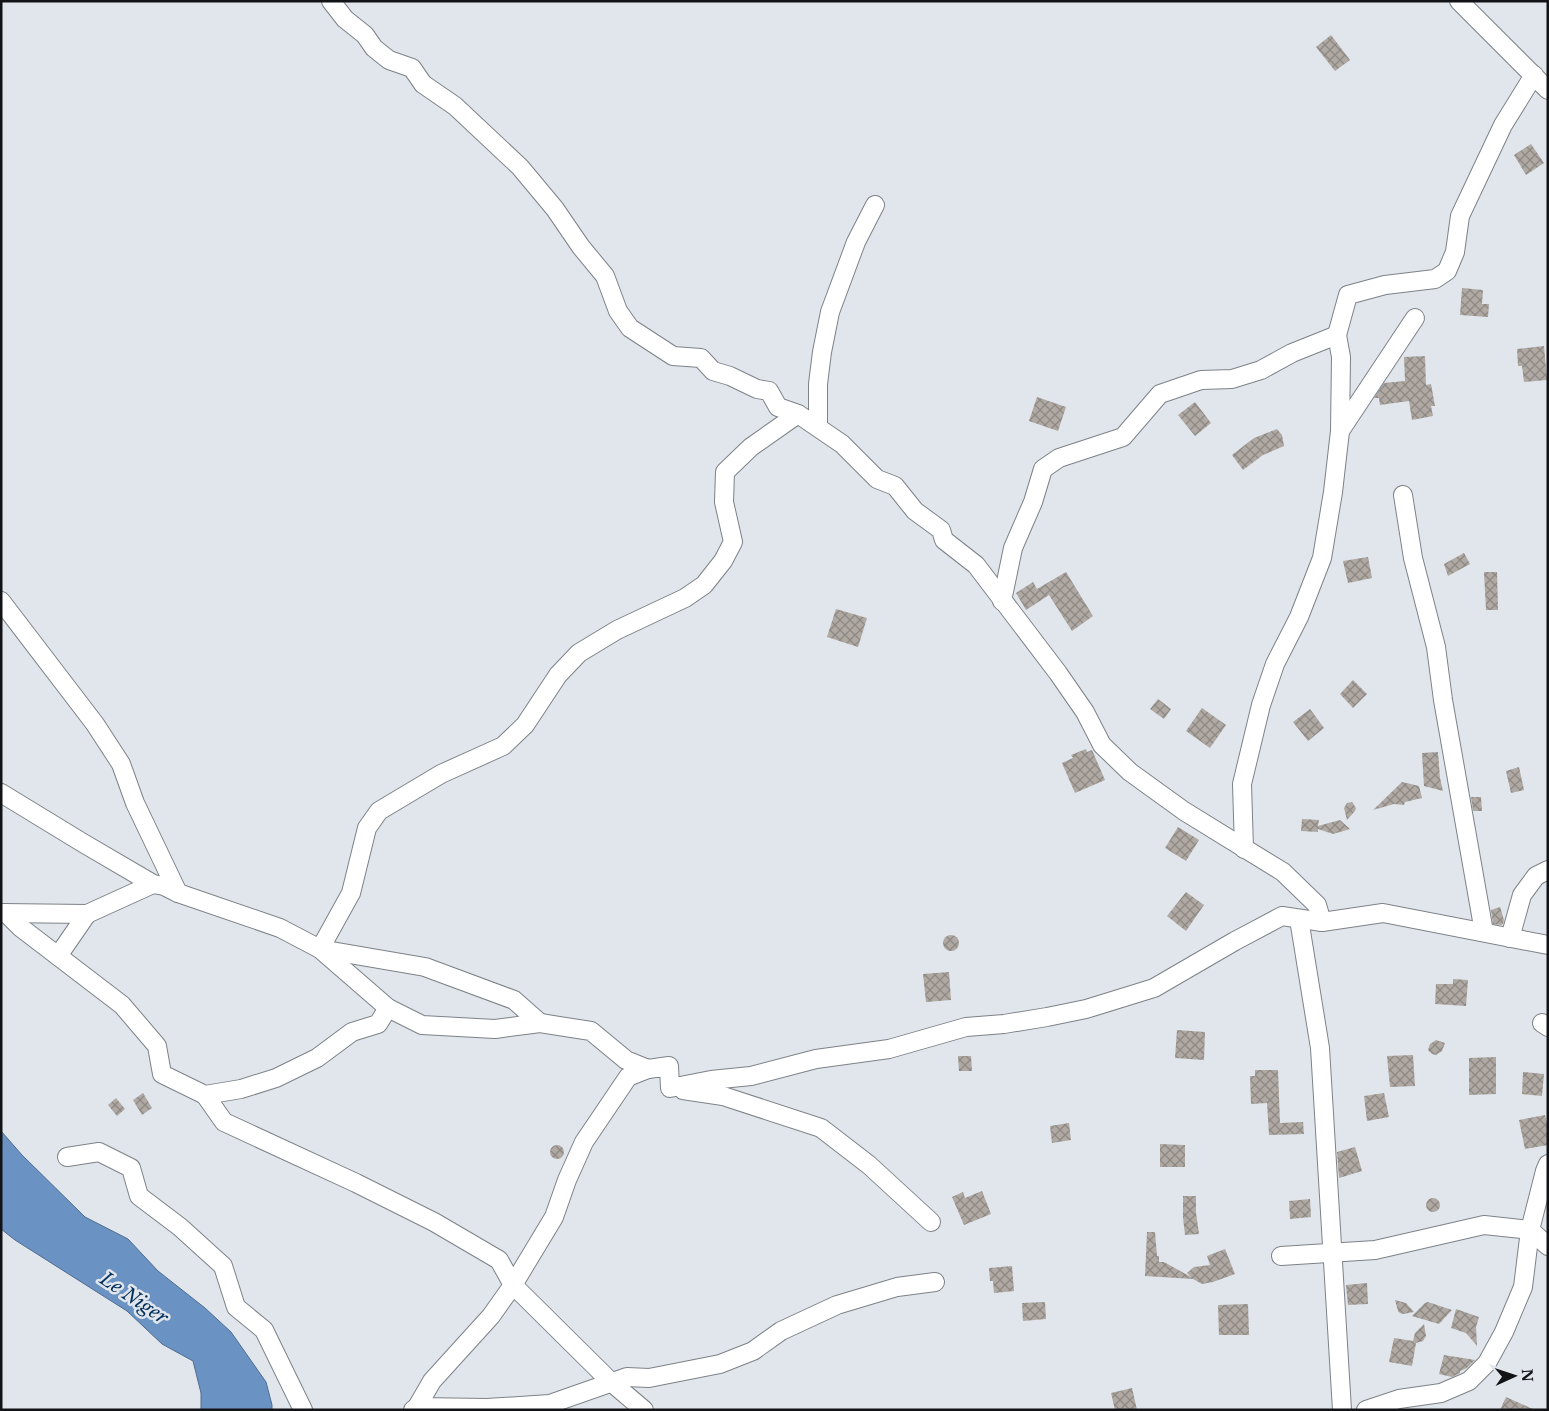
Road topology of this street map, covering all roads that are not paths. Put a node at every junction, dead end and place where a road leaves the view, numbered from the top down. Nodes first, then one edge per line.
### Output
1 (331, 1) edge
2 (1459, 1) edge
3 (1534, 75) junction
4 (1548, 90) edge
5 (875, 205) dead end
6 (1415, 318) dead end
7 (1337, 335) junction
8 (798, 414) junction
9 (818, 428) junction
10 (1340, 431) junction
11 (1403, 495) dead end
12 (1, 601) edge
13 (1002, 601) junction
14 (1, 793) edge
15 (1244, 849) junction
16 (1548, 870) edge
17 (153, 884) junction
18 (178, 893) junction
19 (4, 913) edge
20 (87, 914) junction
21 (1299, 919) junction
22 (1322, 922) junction
23 (1484, 932) junction
24 (1510, 938) junction
25 (1548, 945) edge
26 (320, 949) junction
27 (58, 956) junction
28 (388, 1008) junction
29 (540, 1023) junction
30 (648, 1069) junction
31 (670, 1088) junction
32 (205, 1095) junction
33 (67, 1157) dead end
34 (1548, 1164) edge
35 (931, 1222) dead end
36 (1530, 1230) junction
37 (1548, 1246) edge
38 (1334, 1253) junction
39 (1280, 1256) dead end
40 (935, 1282) dead end
41 (513, 1286) junction
42 (611, 1382) junction
43 (416, 1409) edge
44 (303, 1410) edge
45 (644, 1410) edge
46 (1342, 1410) edge
47 (1366, 1410) edge

1 - 8 street
2 - 3 street
3 - 4 street
3 - 7 street
5 - 9 street
6 - 10 street
7 - 10 street
7 - 13 street
8 - 9 street
8 - 26 street
9 - 13 street
10 - 15 street
11 - 23 street
12 - 18 street
13 - 15 street
14 - 17 street
15 - 22 street
16 - 24 street
17 - 18 street
17 - 20 street
18 - 26 street
19 - 20 street
19 - 27 street
20 - 27 street
21 - 22 street
21 - 31 street
21 - 38 street
22 - 23 street
23 - 24 street
24 - 25 street
26 - 28 street
26 - 29 street
27 - 32 street
28 - 29 street
28 - 32 street
29 - 30 street
30 - 31 street
30 - 41 street
31 - 35 street
32 - 41 street
33 - 44 street
34 - 36 street
36 - 37 street
36 - 38 street
36 - 47 street
38 - 39 street
38 - 46 street
40 - 42 street
41 - 42 street
41 - 43 street
42 - 43 street
42 - 45 street

